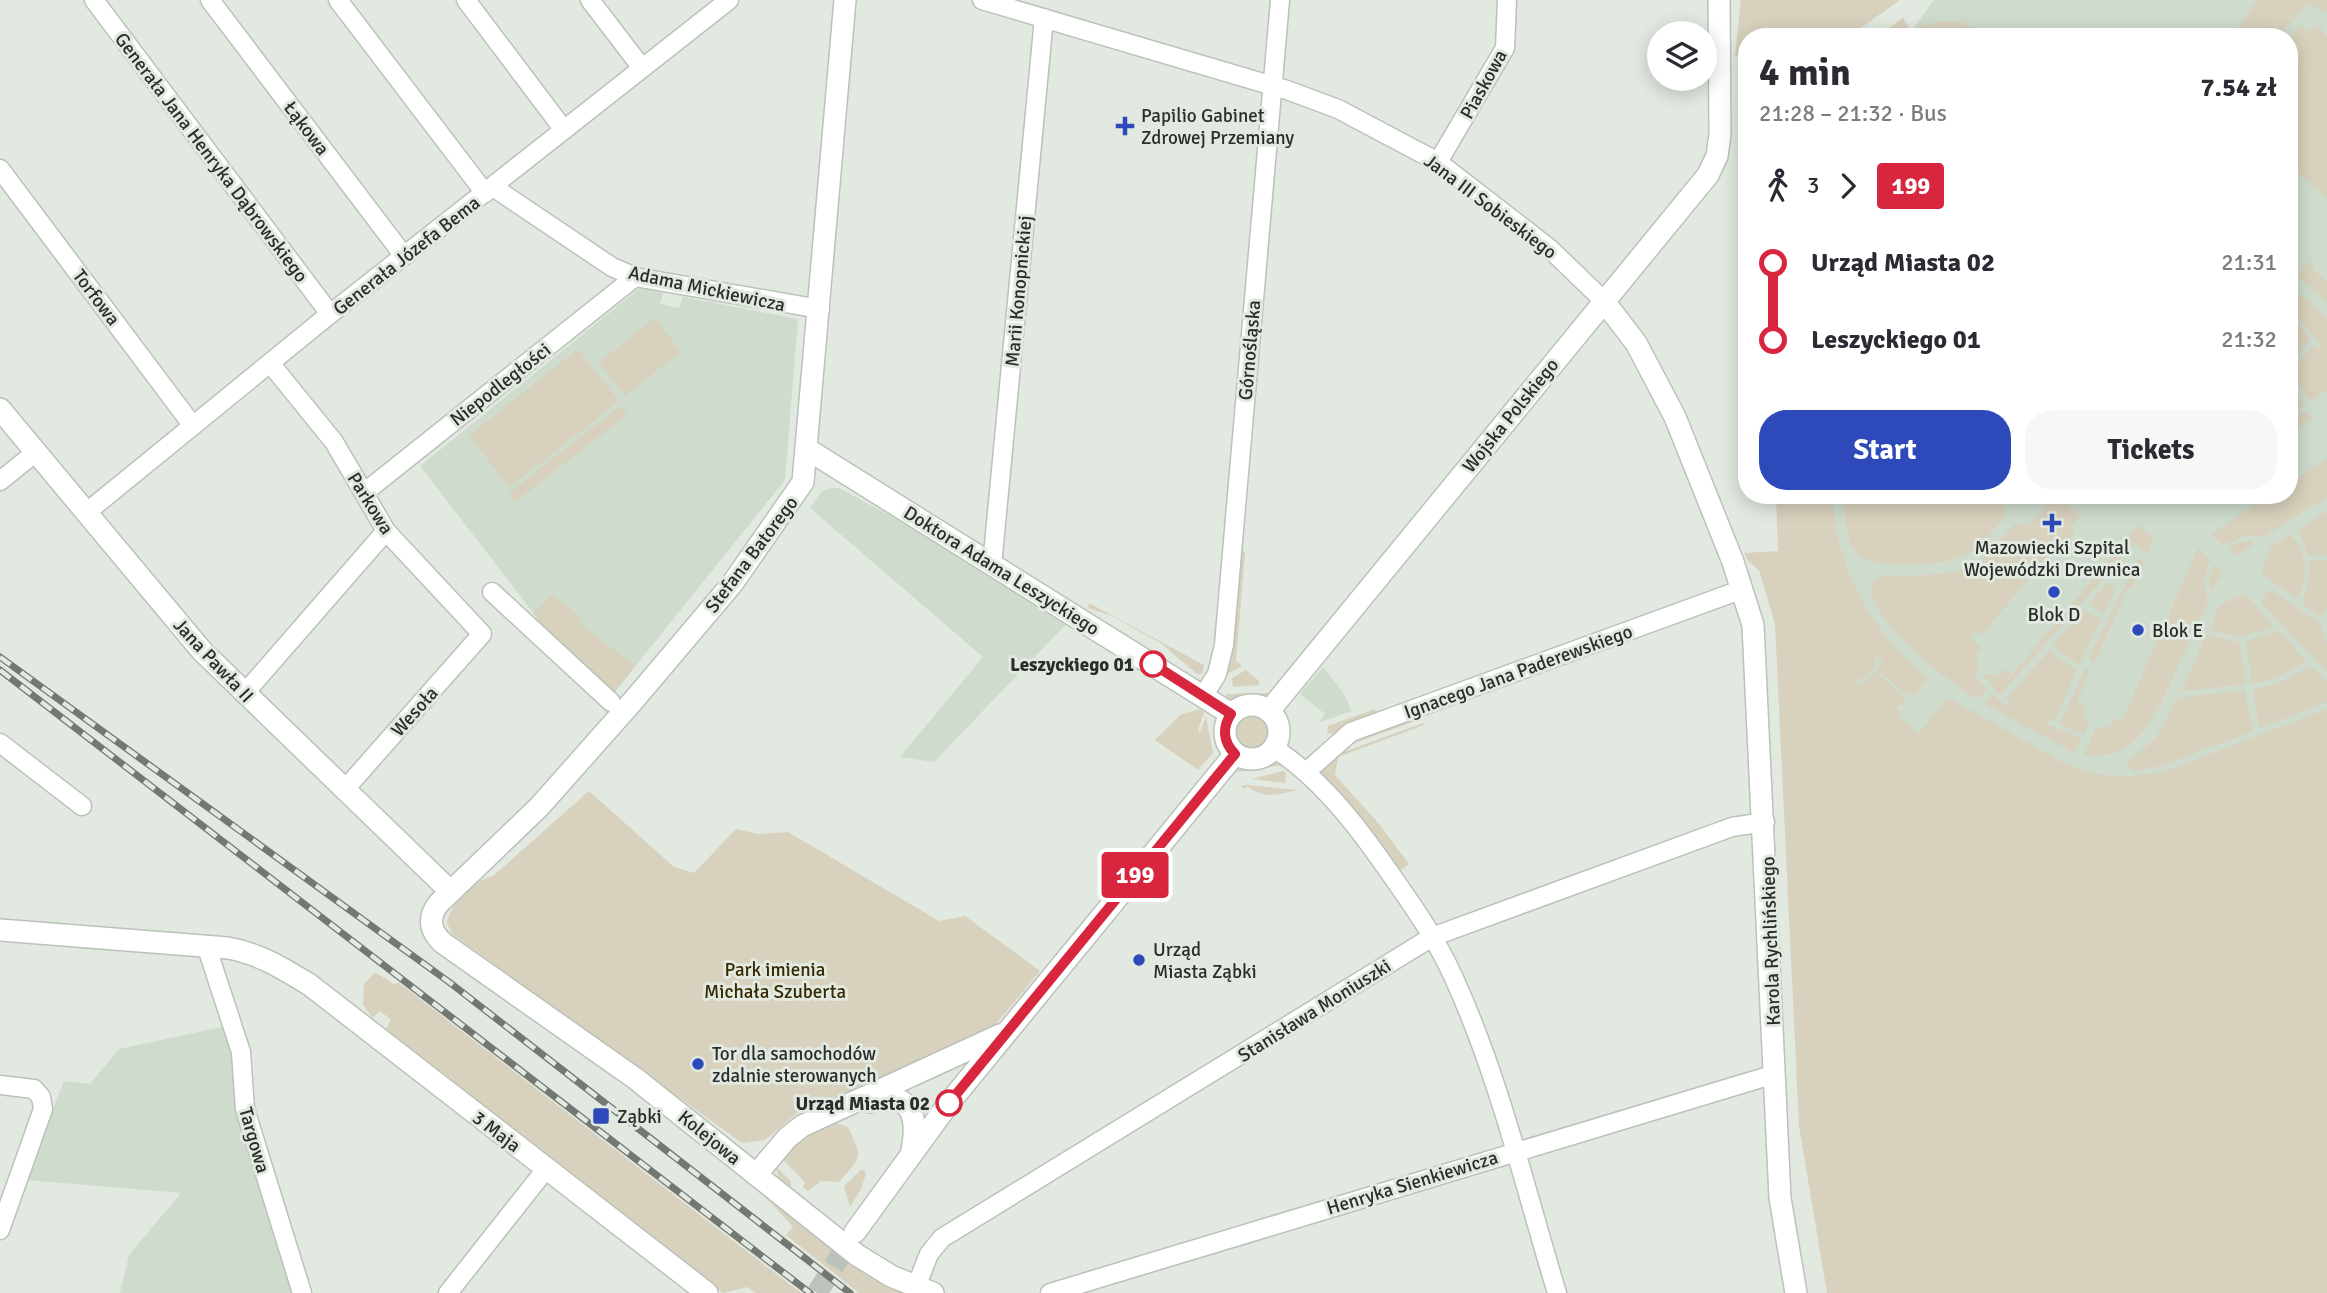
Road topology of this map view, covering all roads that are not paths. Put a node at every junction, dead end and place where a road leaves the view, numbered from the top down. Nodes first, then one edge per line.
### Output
1 (94, 0) edge
2 (210, 0) edge
3 (338, 0) edge
4 (466, 0) edge
5 (590, 0) edge
6 (729, 0) edge
7 (845, 0) edge
8 (982, 0) edge
9 (1280, 0) edge
10 (1507, 0) edge
11 (1719, 0) edge
12 (1044, 18) junction
13 (642, 68) junction
14 (1273, 86) junction
15 (564, 130) junction
16 (1438, 162) junction
17 (0, 169) edge
18 (489, 190) junction
19 (404, 256) junction
20 (635, 277) junction
21 (1603, 300) junction
22 (820, 309) junction
23 (330, 314) junction
24 (270, 363) junction
25 (0, 409) edge
26 (193, 426) junction
27 (807, 449) junction
28 (36, 452) junction
29 (0, 481) edge
30 (365, 492) junction
31 (87, 512) junction
32 (387, 531) junction
33 (988, 563) junction
34 (1743, 589) junction
35 (492, 592) dead end
36 (482, 634) joint
37 (244, 694) junction
38 (1204, 695) junction
39 (611, 702) dead end
40 (1269, 711) junction
41 (1231, 714) junction
42 (0, 743) edge
43 (1274, 748) junction
44 (1235, 754) junction
45 (1306, 772) junction
46 (346, 788) junction
47 (82, 806) dead end
48 (1765, 822) junction
49 (450, 891) junction
50 (430, 920) joint
51 (0, 930) edge
52 (1432, 937) junction
53 (206, 945) junction
54 (1009, 1031) junction
55 (1776, 1074) junction
56 (0, 1085) edge
57 (850, 1106) junction
58 (1513, 1151) junction
59 (911, 1152) junction
60 (546, 1169) junction
61 (757, 1175) junction
62 (0, 1230) edge
63 (855, 1233) tunnel mouth
64 (925, 1290) edge
65 (302, 1293) edge
66 (448, 1293) edge
67 (708, 1293) edge
68 (1050, 1293) edge
69 (1557, 1293) edge
70 (1796, 1293) edge

1 - 23 street, Generała Jana Henryka Dąbrowskiego
2 - 19 street, Łąkowa
3 - 18 street, Adama Mickiewicza
4 - 15 street
5 - 13 street
6 - 13 street, Generała Józefa Bema
7 - 22 street, Stefana Batorego
8 - 12 street, Jana III Sobieskiego
9 - 14 street, Górnośląska
10 - 16 street, Piaskowa
11 - 21 street, Wojska Polskiego
12 - 14 street, Jana III Sobieskiego
12 - 33 street, Marii Konopnickiej
13 - 15 street, Generała Józefa Bema
14 - 16 street, Jana III Sobieskiego
14 - 38 street, Górnośląska
15 - 18 street, Generała Józefa Bema
16 - 21 street, Jana III Sobieskiego
17 - 26 street, Torfowa
18 - 19 street, Generała Józefa Bema
18 - 20 street, Adama Mickiewicza
19 - 23 street, Generała Józefa Bema
20 - 22 street, Adama Mickiewicza
20 - 30 street, Niepodległości
21 - 34 street, Jana III Sobieskiego
21 - 40 street, Wojska Polskiego
22 - 27 street, Stefana Batorego
23 - 24 street, Generała Józefa Bema
24 - 26 street, Generała Józefa Bema
24 - 30 street, Parkowa
25 - 28 street, Jana Pawła II
26 - 31 street, Generała Józefa Bema
27 - 33 street, Doktora Adama Leszyckiego
27 - 49 street, Stefana Batorego
28 - 29 street
28 - 31 street, Jana Pawła II
30 - 32 street, Parkowa
31 - 37 street, Jana Pawła II
32 - 36 street, Parkowa
32 - 37 street
33 - 38 street, Doktora Adama Leszyckiego
34 - 45 street, Ignacego Jana Paderewskiego
34 - 48 street, Karola Rychlińskiego
35 - 39 street
36 - 46 street, Wesoła
37 - 46 street, Jana Pawła II
38 - 41 street, Doktora Adama Leszyckiego
40 - 41 street
40 - 43 street
41 - 44 street
42 - 47 street
43 - 44 street
43 - 45 street
44 - 54 street
45 - 52 street
46 - 49 street, Jana Pawła II
48 - 52 street, Stanisława Moniuszki
48 - 55 street, Karola Rychlińskiego
49 - 50 street, Stefana Batorego
50 - 61 street, Kolejowa
51 - 53 street, 3 Maja
52 - 58 street
52 - 64 street, Stanisława Moniuszki
53 - 60 street, 3 Maja
53 - 65 street, Targowa
54 - 57 street
54 - 59 street
55 - 58 street, Henryka Sienkiewicza
55 - 70 street, Karola Rychlińskiego
56 - 62 street
57 - 59 street
57 - 61 street
58 - 68 street, Henryka Sienkiewicza
58 - 69 street
59 - 63 street
60 - 66 street
60 - 67 street, 3 Maja
61 - 64 street, Kolejowa

